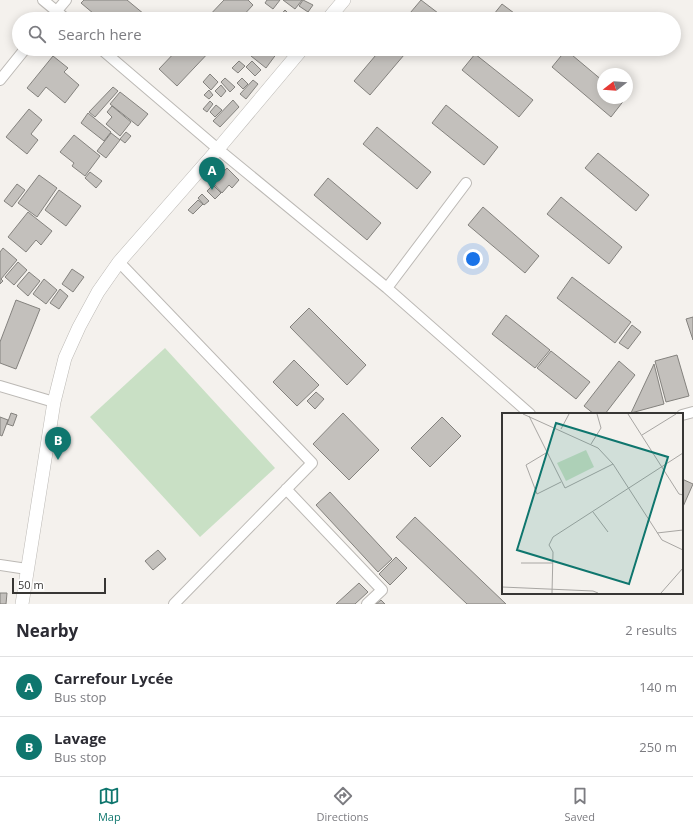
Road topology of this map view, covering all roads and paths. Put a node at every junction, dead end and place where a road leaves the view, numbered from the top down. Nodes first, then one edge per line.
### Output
1 (43, 0) edge
2 (66, 0) edge
3 (344, 0) edge
4 (51, 12) edge
5 (56, 12) edge
6 (334, 12) edge
7 (19, 56) edge
8 (109, 56) edge
9 (296, 56) edge
10 (0, 80) edge
11 (218, 149) junction
12 (466, 183) dead end
13 (119, 262) junction
14 (387, 288) junction
15 (0, 386) edge
16 (54, 402) junction
17 (693, 412) edge
18 (529, 413) edge
19 (683, 415) edge
20 (286, 489) junction
21 (0, 565) edge
22 (27, 569) junction
23 (22, 604) edge
24 (174, 604) edge
25 (367, 604) edge

1 - 4 street
2 - 5 street
3 - 6 street
7 - 10 street
8 - 11 street
9 - 11 street
11 - 13 street
11 - 14 street
12 - 14 street
13 - 16 street
13 - 20 street
14 - 18 street
15 - 16 street
16 - 22 street
17 - 19 street
20 - 24 street
20 - 25 street
21 - 22 street
22 - 23 street

